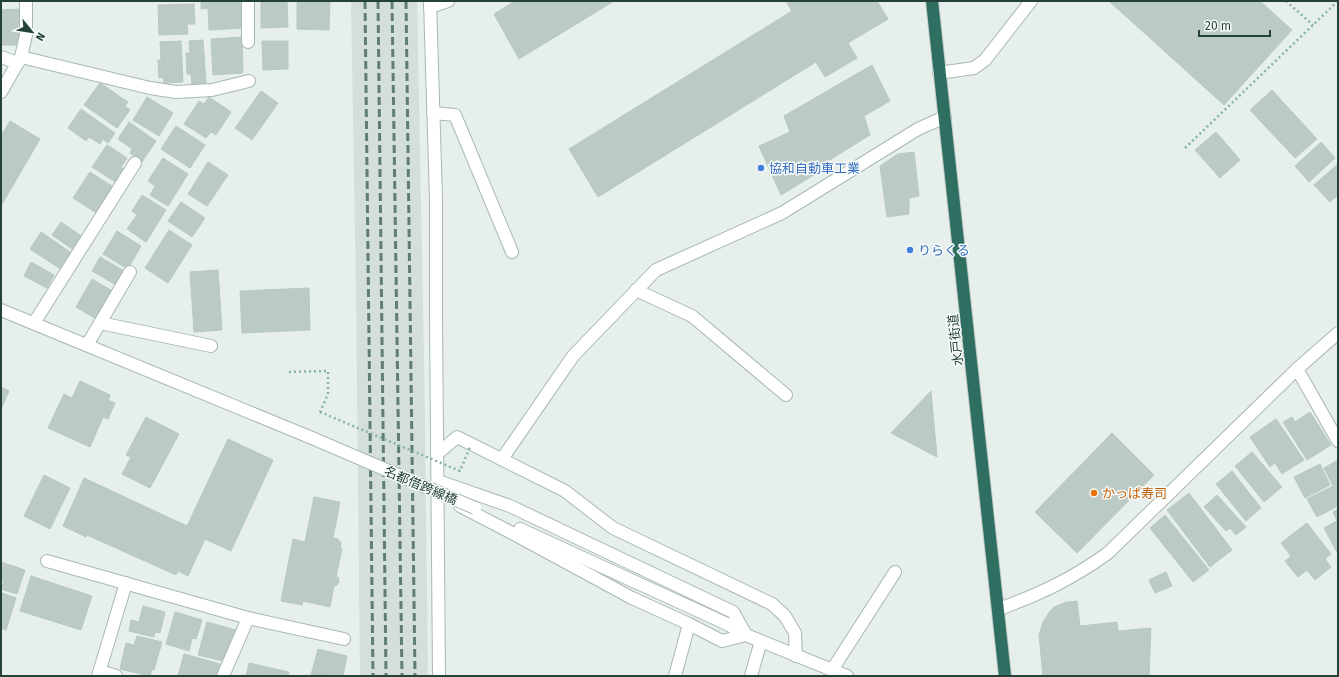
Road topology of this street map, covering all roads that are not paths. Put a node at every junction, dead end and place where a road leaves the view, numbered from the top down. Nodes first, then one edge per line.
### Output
1 (248, 1) edge
2 (448, 1) edge
3 (932, 1) edge
4 (1031, 1) edge
5 (29, 2) edge
6 (430, 4) edge
7 (248, 42) dead end
8 (1, 57) edge
9 (19, 60) junction
10 (939, 73) junction
11 (249, 81) dead end
12 (1, 92) edge
13 (433, 113) junction
14 (945, 117) junction
15 (135, 163) dead end
16 (512, 252) dead end
17 (130, 272) dead end
18 (636, 290) junction
19 (1, 310) edge
20 (100, 323) junction
21 (34, 324) junction
22 (1338, 333) edge
23 (87, 345) junction
24 (211, 346) dead end
25 (1297, 369) junction
26 (786, 395) dead end
27 (1338, 441) edge
28 (437, 454) junction
29 (502, 459) junction
30 (438, 481) junction
31 (438, 495) junction
32 (47, 561) dead end
33 (895, 572) dead end
34 (126, 584) junction
35 (999, 609) junction
36 (248, 618) junction
37 (689, 624) junction
38 (746, 635) junction
39 (344, 640) dead end
40 (761, 642) junction
41 (796, 656) junction
42 (832, 670) junction
43 (99, 674) edge
44 (116, 676) edge
45 (223, 676) edge
46 (439, 676) edge
47 (675, 676) edge
48 (751, 676) edge
49 (847, 676) edge
50 (1005, 676) edge

1 - 7 street
2 - 6 street
3 - 10 highway, 水戸街道
4 - 10 street
5 - 9 street
6 - 13 street
8 - 9 street
9 - 11 street
9 - 12 street
10 - 14 highway, 水戸街道
13 - 16 street
13 - 28 street
14 - 18 street
14 - 35 highway, 水戸街道
15 - 21 street
17 - 20 street
18 - 26 street
18 - 29 street
19 - 21 street, 名都借跨線橋
20 - 23 street
20 - 24 street
21 - 23 street, 名都借跨線橋
22 - 25 street
23 - 38 street, 名都借跨線橋, bridge
25 - 27 street
25 - 35 street
28 - 29 street
28 - 30 street
29 - 41 street
30 - 31 street
30 - 38 street
31 - 37 street
31 - 46 street
32 - 34 street
33 - 42 street
34 - 36 street
34 - 43 street
35 - 50 highway, 水戸街道
36 - 39 street
36 - 45 street
37 - 38 street
37 - 47 street
38 - 40 street, 名都借跨線橋
40 - 41 street, 名都借跨線橋
40 - 48 street
41 - 42 street, 名都借跨線橋
42 - 49 street, 名都借跨線橋
43 - 44 street

